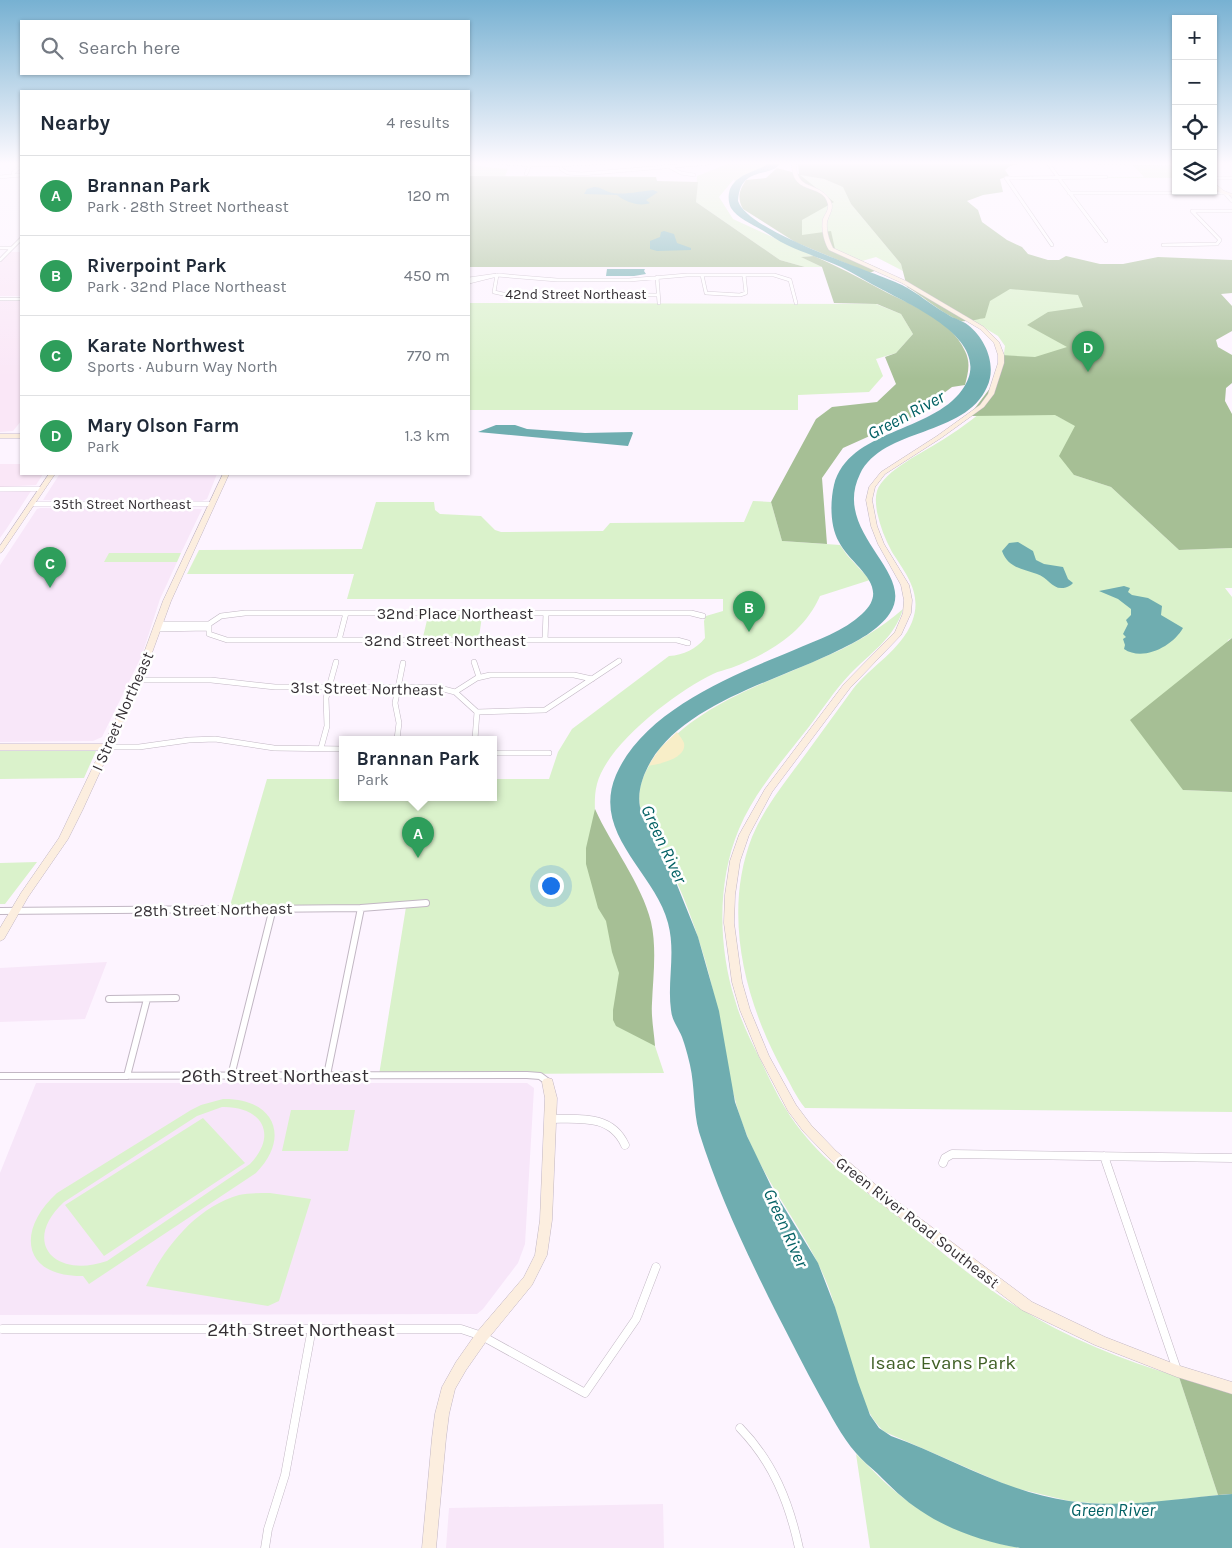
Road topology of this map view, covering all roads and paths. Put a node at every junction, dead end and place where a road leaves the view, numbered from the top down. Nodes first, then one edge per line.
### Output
1 (826, 235) edge
2 (1045, 235) edge
3 (1102, 235) edge
4 (1215, 235) edge
5 (20, 240) edge
6 (1106, 241) dead end
7 (1052, 245) dead end
8 (1163, 245) dead end
9 (0, 248) edge
10 (12, 248) junction
11 (0, 260) edge
12 (497, 275) junction
13 (702, 275) junction
14 (744, 275) junction
15 (656, 277) junction
16 (470, 281) edge
17 (658, 295) junction
18 (0, 299) edge
19 (20, 299) edge
20 (658, 303) dead end
21 (796, 303) dead end
22 (969, 416) joint
23 (0, 436) edge
24 (20, 436) edge
25 (51, 475) edge
26 (226, 475) edge
27 (0, 489) edge
28 (42, 489) junction
29 (31, 504) junction
30 (212, 504) junction
31 (0, 551) edge
32 (346, 613) junction
33 (546, 613) junction
34 (703, 616) dead end
35 (209, 626) junction
36 (159, 627) junction
37 (339, 640) junction
38 (545, 640) junction
39 (688, 643) dead end
40 (618, 661) dead end
41 (336, 662) dead end
42 (474, 662) dead end
43 (403, 663) dead end
44 (480, 677) junction
45 (592, 679) junction
46 (138, 680) junction
47 (329, 686) junction
48 (398, 686) junction
49 (455, 692) junction
50 (477, 712) junction
51 (397, 736) edge
52 (475, 736) edge
53 (0, 747) edge
54 (106, 747) junction
55 (321, 748) junction
56 (339, 749) edge
57 (497, 753) edge
58 (549, 753) dead end
59 (426, 903) dead end
60 (273, 908) junction
61 (361, 908) junction
62 (0, 911) edge
63 (14, 911) junction
64 (0, 938) edge
65 (176, 998) dead end
66 (109, 999) dead end
67 (147, 999) junction
68 (327, 1075) junction
69 (0, 1076) edge
70 (127, 1076) junction
71 (230, 1076) junction
72 (548, 1082) joint
73 (550, 1119) junction
74 (625, 1146) dead end
75 (1104, 1156) junction
76 (1232, 1158) edge
77 (943, 1163) dead end
78 (656, 1267) dead end
79 (312, 1328) junction
80 (2, 1329) dead end
81 (482, 1336) junction
82 (1177, 1370) junction
83 (1232, 1388) edge
84 (740, 1428) dead end
85 (265, 1548) edge
86 (429, 1548) edge
87 (798, 1548) edge

1 - 22 street
2 - 7 street
3 - 6 street
4 - 8 street
5 - 10 street
9 - 10 street
10 - 11 street
12 - 15 street
12 - 16 street
12 - 17 street, 42nd Street Northeast
13 - 14 street
13 - 14 street
13 - 15 street
14 - 21 street
15 - 17 street
17 - 20 street
18 - 19 street
22 - 82 street, Green River Road Southeast
23 - 24 street
25 - 28 street
26 - 30 street, I Street Northeast
27 - 28 street, 35th Street Northeast
28 - 29 street
29 - 30 street, 35th Street Northeast
29 - 31 street
30 - 36 street, I Street Northeast
32 - 33 street, 32nd Place Northeast
32 - 35 street, 32nd Place Northeast
32 - 37 street
33 - 34 street, 32nd Place Northeast
33 - 38 street
35 - 36 street
35 - 37 street, 32nd Street Northeast
36 - 46 street, I Street Northeast
37 - 38 street, 32nd Street Northeast
38 - 39 street, 32nd Street Northeast
40 - 45 street
41 - 47 street
42 - 44 street
43 - 48 street
44 - 45 street, 31st Street Northeast
44 - 49 street, 31st Street Northeast
45 - 50 street
46 - 47 street, 31st Street Northeast
46 - 54 street, I Street Northeast
47 - 48 street, 31st Street Northeast
47 - 55 street
48 - 49 street, 31st Street Northeast
48 - 51 street
49 - 50 street
50 - 52 street
53 - 54 street
54 - 55 street
54 - 63 street, I Street Northeast
55 - 56 street
57 - 58 street
59 - 61 street, 28th Street Northeast
60 - 61 street, 28th Street Northeast
60 - 63 street, 28th Street Northeast
60 - 71 street
61 - 68 street
62 - 63 street, 28th Street Northeast
63 - 64 street, I Street Northeast
65 - 67 street
66 - 67 street
67 - 70 street
68 - 71 street, 26th Street Northeast
68 - 72 street, 26th Street Northeast
69 - 70 street, 26th Street Northeast
70 - 71 street, 26th Street Northeast
72 - 73 street
73 - 74 street
73 - 81 street
75 - 76 street
75 - 77 street
75 - 82 street
78 - 81 street, 24th Street Northeast
79 - 80 street, 24th Street Northeast
79 - 81 street, 24th Street Northeast
79 - 85 street
81 - 86 street
82 - 83 street, Green River Road Southeast
84 - 87 street

